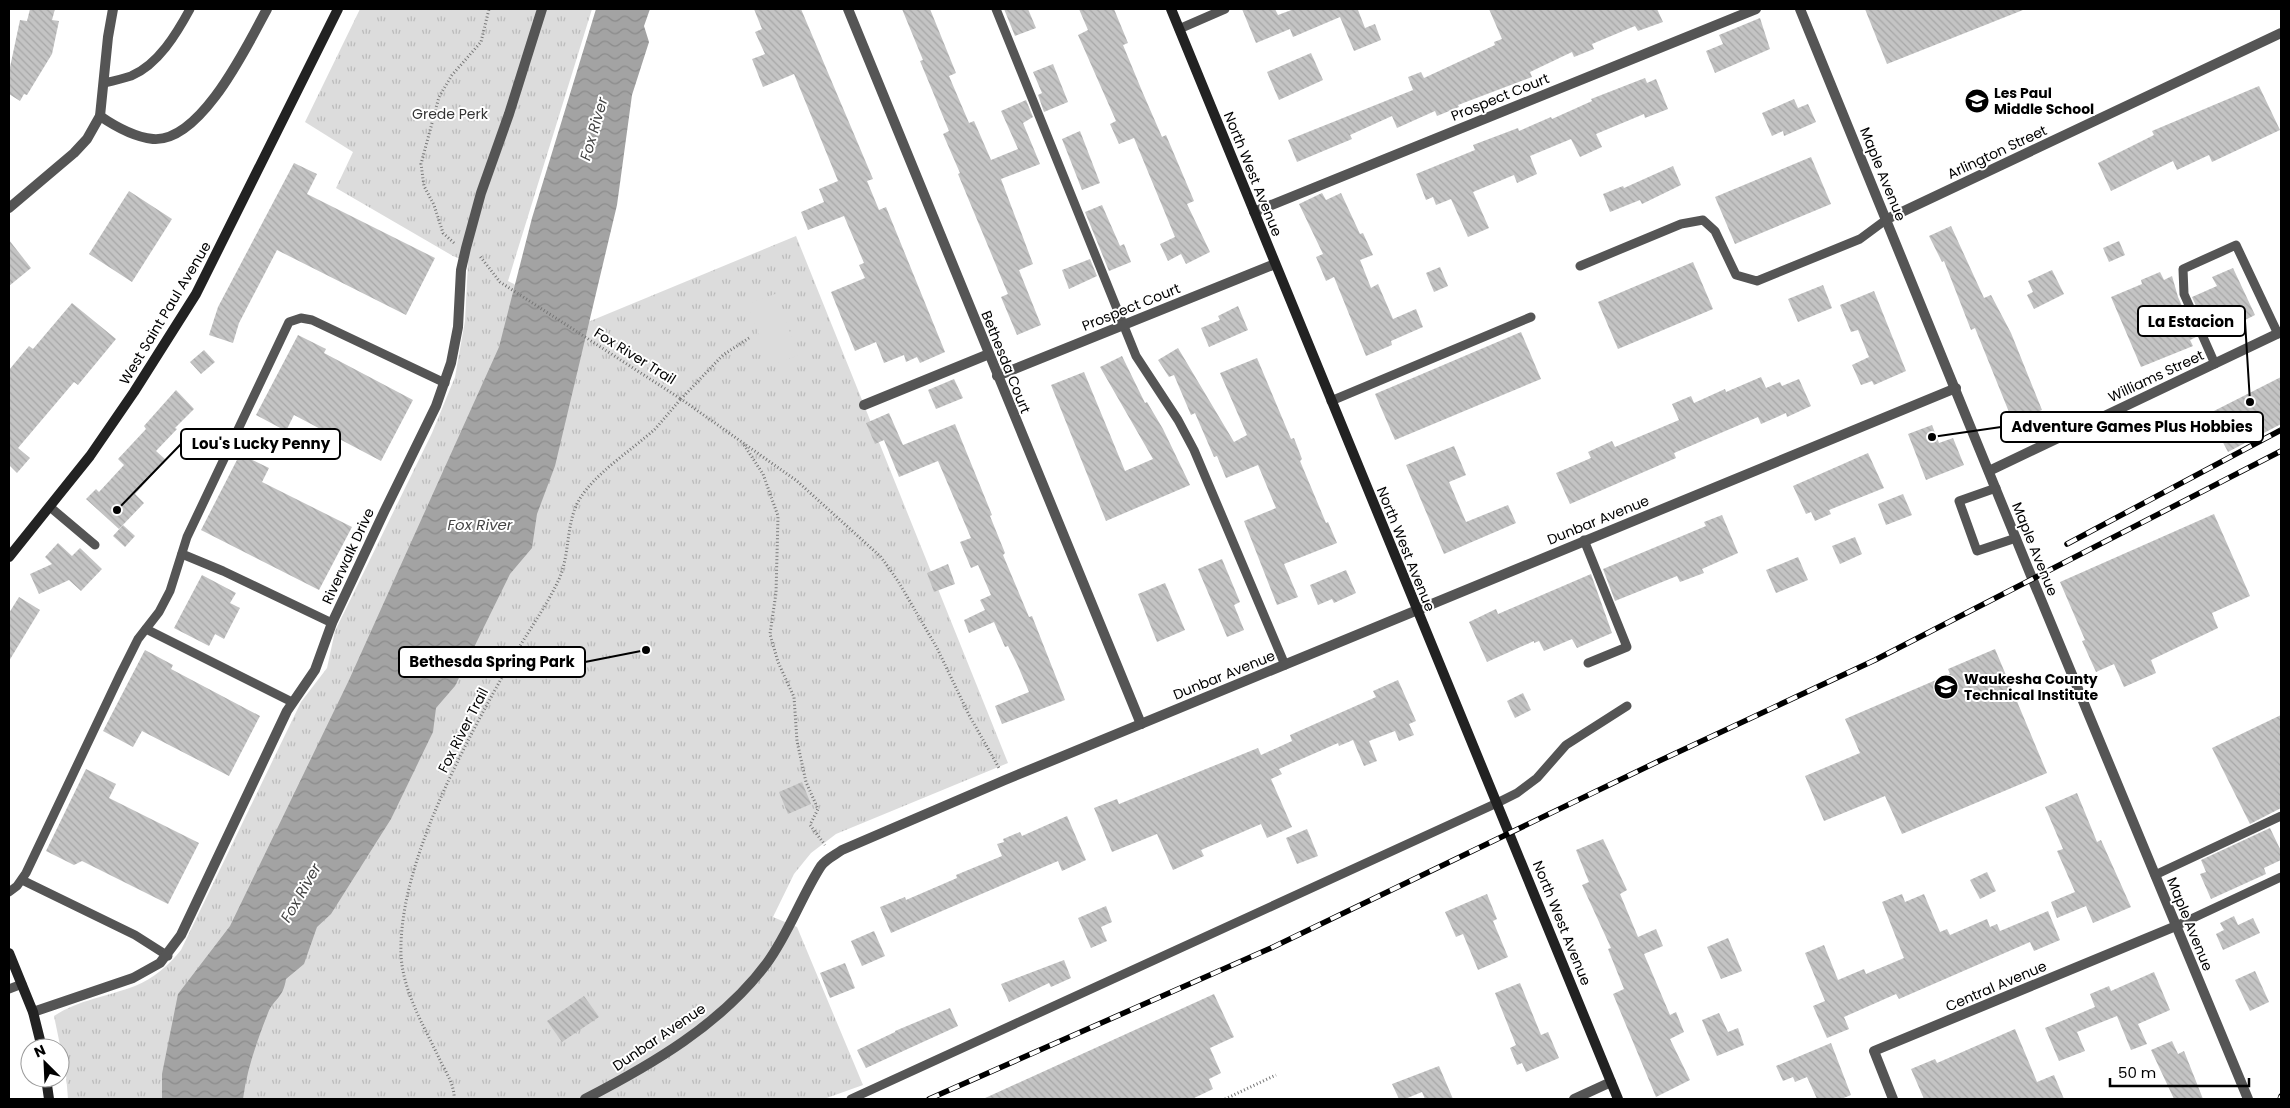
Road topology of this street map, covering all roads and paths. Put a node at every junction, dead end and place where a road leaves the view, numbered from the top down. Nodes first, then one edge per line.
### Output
1 (113, 9) edge
2 (190, 9) edge
3 (268, 9) edge
4 (338, 9) edge
5 (489, 9) edge
6 (542, 9) edge
7 (848, 9) edge
8 (996, 9) edge
9 (1171, 9) edge
10 (1225, 9) edge
11 (1756, 9) edge
12 (1800, 9) edge
13 (1179, 29) junction
14 (2281, 33) edge
15 (104, 83) junction
16 (100, 116) junction
17 (9, 208) edge
18 (1254, 212) junction
19 (1887, 219) junction
20 (456, 244) dead end
21 (474, 251) dead end
22 (1275, 264) junction
23 (1580, 266) dead end
24 (1531, 317) dead end
25 (1123, 326) junction
26 (2280, 333) edge
27 (749, 338) dead end
28 (989, 354) junction
29 (2215, 364) junction
30 (997, 376) junction
31 (446, 383) junction
32 (1956, 388) junction
33 (681, 399) junction
34 (1331, 401) junction
35 (864, 405) dead end
36 (743, 442) junction
37 (1988, 471) junction
38 (1996, 488) junction
39 (50, 507) junction
40 (2016, 538) junction
41 (1584, 540) junction
42 (95, 545) dead end
43 (182, 554) junction
44 (9, 557) edge
45 (1416, 610) junction
46 (332, 623) junction
47 (146, 629) junction
48 (1588, 663) dead end
49 (1285, 665) junction
50 (292, 702) junction
51 (1627, 706) dead end
52 (1141, 724) junction
53 (1004, 780) junction
54 (1497, 803) junction
55 (2281, 816) edge
56 (832, 856) junction
57 (2155, 875) junction
58 (2281, 876) edge
59 (22, 880) junction
60 (9, 892) edge
61 (2176, 926) junction
62 (9, 953) edge
63 (168, 956) junction
64 (22, 984) junction
65 (9, 989) edge
66 (33, 1012) junction
67 (40, 1038) edge
68 (1276, 1075) dead end
69 (1611, 1082) junction
70 (454, 1099) edge
71 (585, 1099) edge
72 (851, 1099) edge
73 (1225, 1099) edge
74 (1574, 1099) edge
75 (1618, 1099) edge
76 (1893, 1099) edge
77 (2248, 1099) edge

1 - 15 street
2 - 15 lane
3 - 16 street
4 - 39 street, West Saint Paul Avenue
5 - 20 path
6 - 31 street, Riverwalk Drive
7 - 28 street, Bethesda Court
8 - 25 lane
9 - 13 street, North West Avenue
10 - 13 lane
11 - 18 street, Prospect Court
12 - 19 street, Maple Avenue
13 - 18 street, North West Avenue
14 - 19 street, Arlington Street
15 - 16 street
16 - 17 street
18 - 22 street, North West Avenue
19 - 23 lane
19 - 32 street, Maple Avenue
21 - 33 path, Fox River Trail
22 - 25 street, Prospect Court
22 - 34 street, North West Avenue
24 - 34 lane
25 - 30 street, Prospect Court
25 - 49 lane
26 - 29 street, Williams Street
26 - 29 lane
27 - 33 path
28 - 30 street, Bethesda Court
28 - 35 street
29 - 37 street, Williams Street
30 - 52 street, Bethesda Court
31 - 43 lane
31 - 46 street, Riverwalk Drive
32 - 37 street, Maple Avenue
32 - 41 street, Dunbar Avenue
33 - 36 path
33 - 70 path, Fox River Trail
34 - 45 street, North West Avenue
36 - 53 path
36 - 56 path
37 - 38 street, Maple Avenue
38 - 40 street, Maple Avenue
38 - 40 lane
39 - 42 lane
39 - 44 street, West Saint Paul Avenue
40 - 57 street, Maple Avenue
41 - 45 street, Dunbar Avenue
41 - 48 lane
43 - 46 lane
43 - 47 lane
45 - 49 street, Dunbar Avenue
45 - 54 street, North West Avenue
46 - 50 street, Riverwalk Drive
47 - 50 lane
47 - 59 lane
49 - 52 street, Dunbar Avenue
50 - 63 street, Riverwalk Drive
51 - 54 lane
52 - 53 street, Dunbar Avenue
53 - 56 street, Dunbar Avenue
54 - 69 street, North West Avenue
54 - 72 lane
55 - 57 lane
56 - 71 street, Dunbar Avenue
57 - 61 street, Maple Avenue
58 - 61 lane
59 - 60 lane
59 - 63 lane
61 - 76 street, Central Avenue
61 - 77 street, Maple Avenue
62 - 64 street
63 - 66 street, Riverwalk Drive
64 - 65 lane
64 - 66 street
66 - 67 street
68 - 73 path
69 - 74 street
69 - 75 street, North West Avenue

